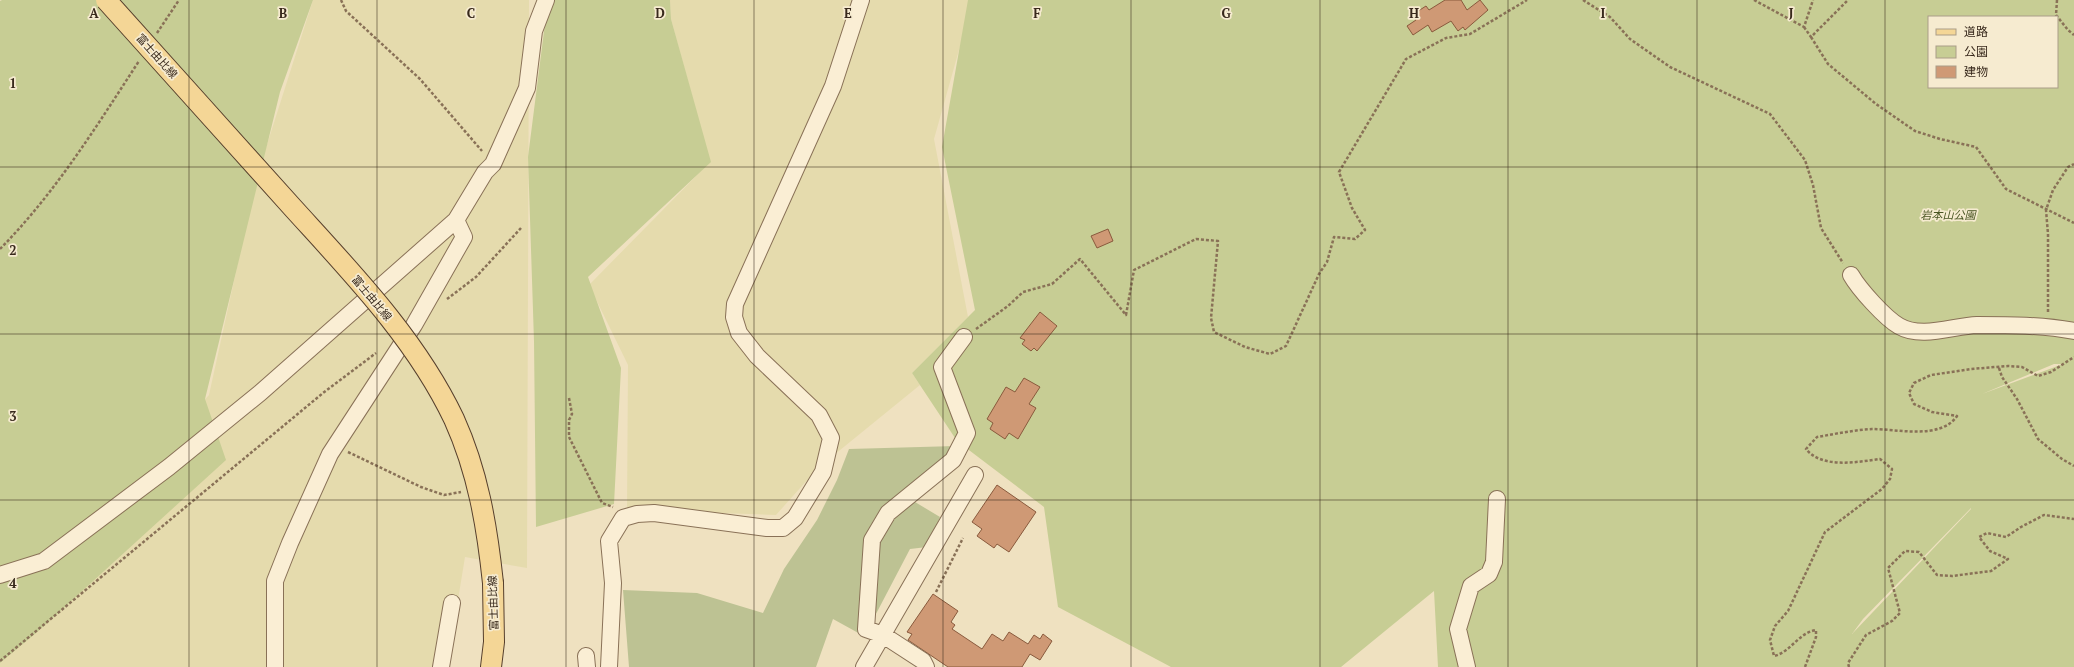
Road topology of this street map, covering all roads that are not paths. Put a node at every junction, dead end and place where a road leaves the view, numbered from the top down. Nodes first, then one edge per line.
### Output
1 (106, 0) edge
2 (546, 0) edge
3 (861, 0) edge
4 (456, 220) junction
5 (1850, 275) road end
6 (2074, 331) edge
7 (964, 338) road end
8 (975, 475) dead end
9 (1497, 499) dead end
10 (0, 575) edge
11 (452, 603) dead end
12 (883, 636) junction
13 (275, 667) edge
14 (441, 667) edge
15 (491, 667) edge
16 (609, 667) edge
17 (864, 667) edge
18 (926, 667) edge
19 (1467, 667) edge

1 - 15 main road, 富士由比線, bridge
2 - 4 street
3 - 16 street
4 - 10 street
4 - 13 street
5 - 6 street
7 - 12 street
8 - 12 street
9 - 19 street
11 - 14 street
12 - 17 street
12 - 18 street

